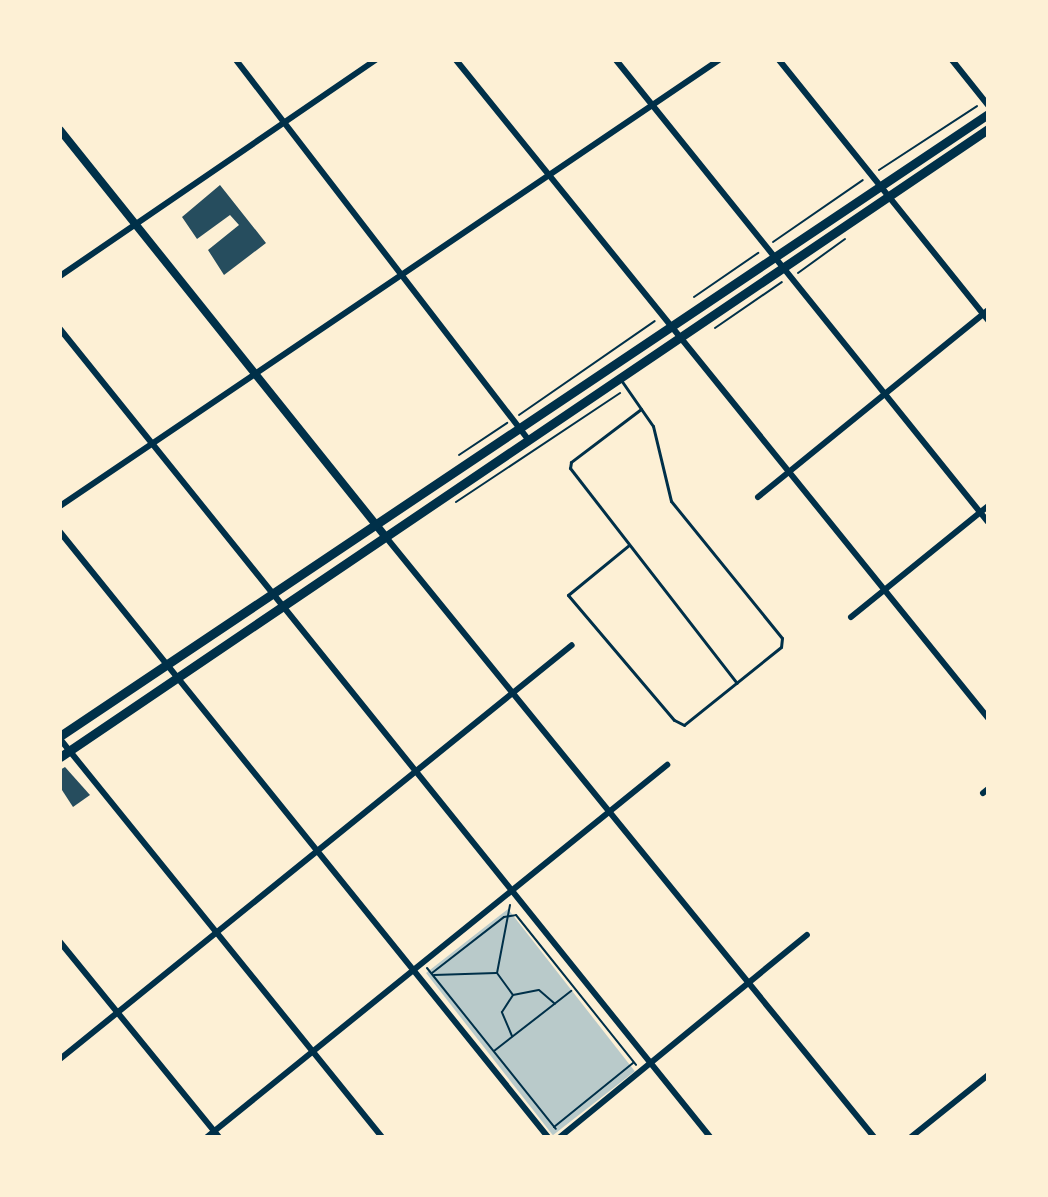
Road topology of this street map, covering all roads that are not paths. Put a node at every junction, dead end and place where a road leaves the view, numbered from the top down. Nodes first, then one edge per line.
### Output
1 (236, 60) edge
2 (376, 60) edge
3 (456, 60) edge
4 (616, 60) edge
5 (719, 60) edge
6 (779, 60) edge
7 (952, 60) edge
8 (988, 105) edge
9 (654, 106) junction
10 (988, 114) edge
11 (285, 124) junction
12 (988, 129) edge
13 (60, 130) edge
14 (548, 176) junction
15 (880, 186) junction
16 (888, 195) junction
17 (136, 225) junction
18 (775, 257) junction
19 (784, 267) junction
20 (60, 276) edge
21 (402, 276) junction
22 (986, 314) edge
23 (60, 329) edge
24 (675, 334) junction
25 (613, 368) junction
26 (256, 372) junction
27 (620, 378) junction
28 (885, 394) junction
29 (641, 409) junction
30 (521, 429) junction
31 (529, 440) junction
32 (151, 446) junction
33 (786, 473) junction
34 (758, 497) dead end
35 (60, 506) edge
36 (988, 506) edge
37 (980, 512) junction
38 (988, 522) edge
39 (375, 525) junction
40 (60, 532) edge
41 (385, 536) junction
42 (629, 545) junction
43 (882, 590) junction
44 (271, 596) junction
45 (280, 608) junction
46 (851, 617) dead end
47 (572, 645) dead end
48 (167, 666) junction
49 (176, 678) junction
50 (737, 683) junction
51 (512, 692) junction
52 (988, 718) edge
53 (60, 738) edge
54 (70, 750) junction
55 (60, 757) edge
56 (667, 765) dead end
57 (415, 774) junction
58 (610, 812) junction
59 (317, 852) junction
60 (513, 892) junction
61 (217, 932) junction
62 (807, 935) dead end
63 (60, 942) edge
64 (412, 970) junction
65 (748, 983) junction
66 (120, 1013) junction
67 (313, 1050) junction
68 (60, 1059) edge
69 (652, 1065) junction
70 (987, 1078) edge
71 (216, 1134) edge
72 (547, 1136) edge
73 (561, 1136) edge
74 (207, 1137) edge
75 (382, 1137) edge
76 (710, 1137) edge
77 (874, 1137) edge
78 (911, 1137) edge

1 - 11 street
2 - 11 street
3 - 14 street
4 - 9 street
5 - 9 street
6 - 15 street
7 - 8 street
9 - 14 street
9 - 18 street
10 - 15 main road
11 - 17 street
11 - 21 street
12 - 16 main road
13 - 17 street
14 - 21 street
14 - 24 street
15 - 16 street
15 - 18 main road
16 - 19 main road
16 - 22 street
17 - 20 street
17 - 26 street
18 - 19 street
18 - 24 main road
19 - 24 main road
19 - 28 street
21 - 26 street
21 - 30 street
22 - 28 street
23 - 32 street
24 - 25 main road
24 - 27 main road
24 - 33 street
25 - 27 main road
25 - 30 main road
26 - 32 street
26 - 39 street
27 - 29 lane
27 - 31 main road
28 - 33 street
28 - 37 street
29 - 42 lane
29 - 50 lane
30 - 31 street
30 - 39 main road
31 - 41 main road
32 - 35 street
32 - 44 street
33 - 34 street
33 - 43 street
36 - 37 street
37 - 38 street
37 - 43 street
39 - 41 street
39 - 44 main road
40 - 48 street
41 - 45 main road
41 - 51 street
42 - 50 lane
42 - 50 lane
43 - 46 street
43 - 52 street
44 - 45 street
44 - 48 main road
45 - 49 main road
45 - 57 street
47 - 51 street
48 - 49 street
48 - 53 main road
49 - 54 main road
49 - 59 street
51 - 57 street
51 - 58 street
53 - 54 street
54 - 55 main road
54 - 61 street
56 - 58 street
57 - 59 street
57 - 60 street
58 - 60 street
58 - 65 street
59 - 61 street
59 - 64 street
60 - 64 street
60 - 69 street
61 - 66 street
61 - 67 street
62 - 65 street
63 - 66 street
64 - 67 street
64 - 72 street
65 - 69 street
65 - 77 street
66 - 68 street
66 - 71 street
67 - 71 street
67 - 75 street
69 - 73 street
69 - 76 street
70 - 78 street
71 - 74 street

